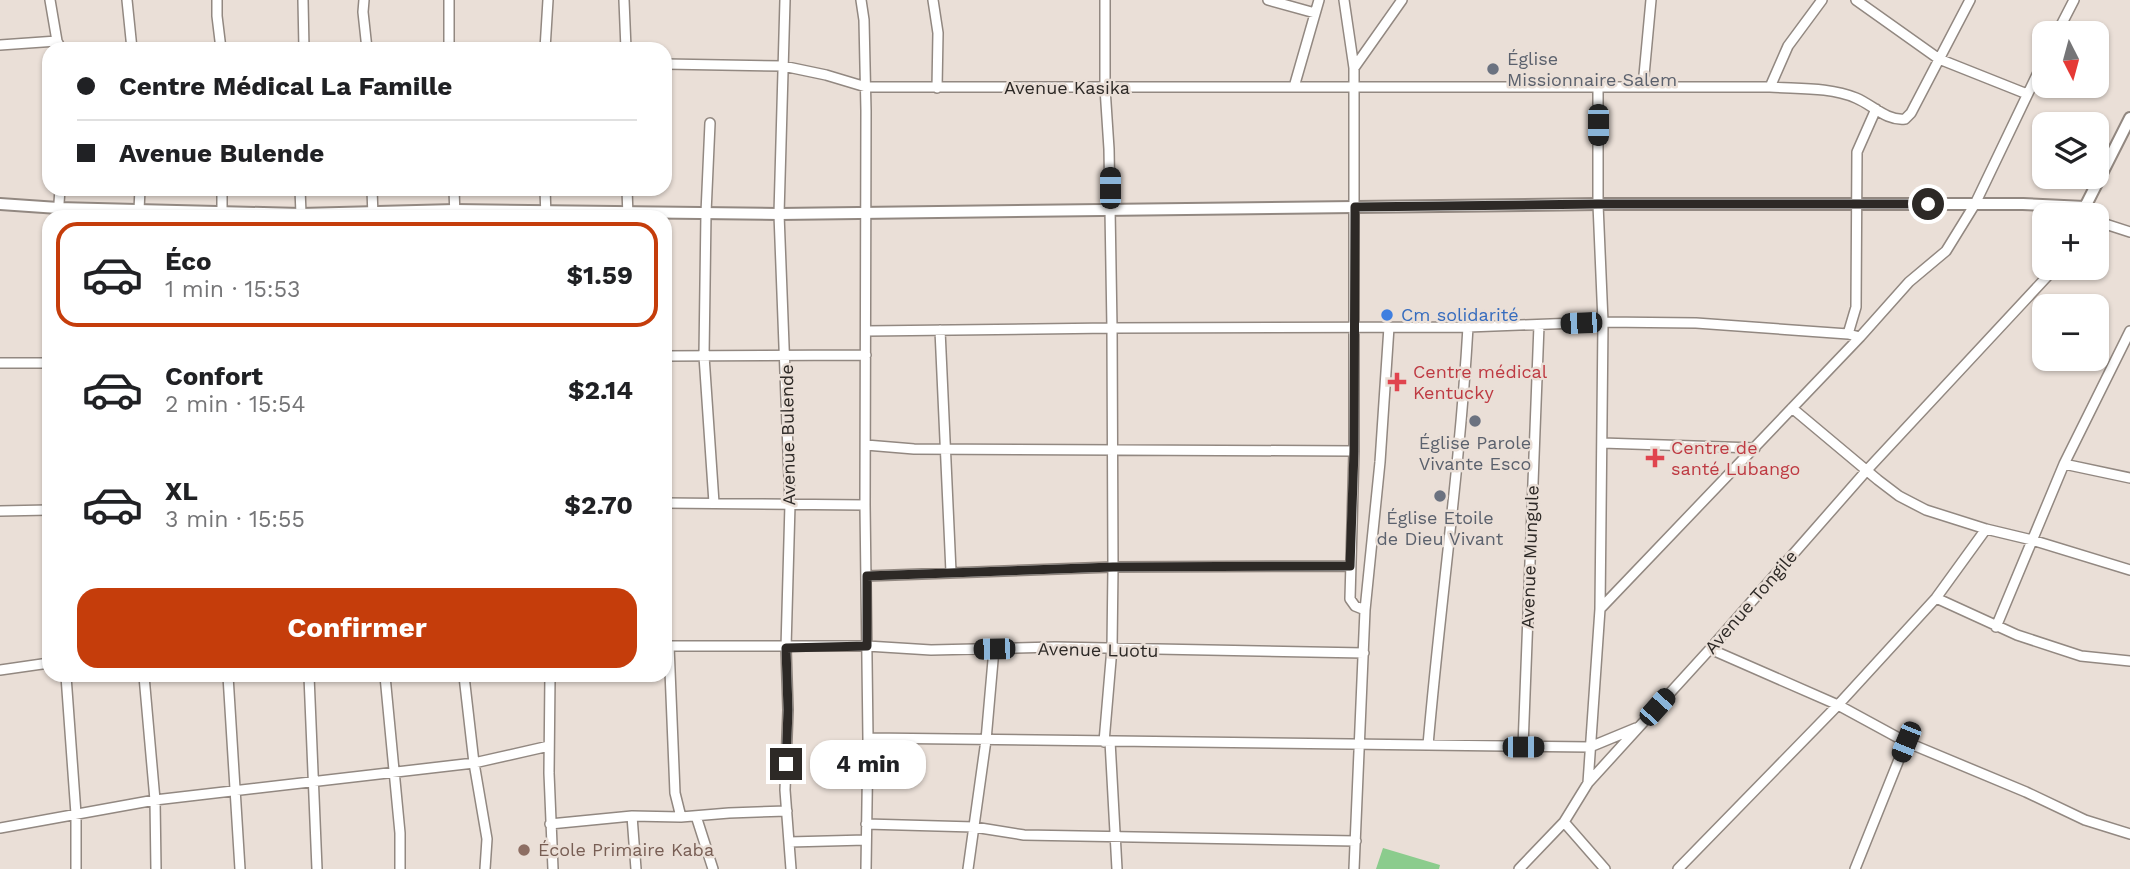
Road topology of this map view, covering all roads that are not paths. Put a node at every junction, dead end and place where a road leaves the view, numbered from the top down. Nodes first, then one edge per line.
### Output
1 (50, 0) edge
2 (127, 0) edge
3 (217, 0) edge
4 (303, 0) edge
5 (364, 0) edge
6 (449, 0) edge
7 (548, 0) edge
8 (624, 0) edge
9 (785, 0) edge
10 (861, 0) edge
11 (933, 0) edge
12 (1105, 0) edge
13 (1268, 0) edge
14 (1319, 0) edge
15 (1344, 0) edge
16 (1402, 0) edge
17 (1822, 0) edge
18 (1856, 0) edge
19 (1970, 0) edge
20 (2074, 0) edge
21 (1647, 1) edge
22 (1315, 13) junction
23 (2063, 21) edge
24 (58, 42) edge
25 (131, 42) edge
26 (220, 42) edge
27 (304, 42) edge
28 (366, 42) edge
29 (449, 42) edge
30 (545, 42) edge
31 (626, 42) edge
32 (0, 45) edge
33 (42, 45) edge
34 (1939, 59) junction
35 (672, 64) edge
36 (783, 66) junction
37 (1354, 68) junction
38 (1354, 86) junction
39 (1643, 86) junction
40 (2032, 86) edge
41 (866, 87) junction
42 (1294, 87) junction
43 (1598, 87) junction
44 (1770, 87) junction
45 (937, 88) junction
46 (1105, 88) junction
47 (2028, 94) junction
48 (1875, 109) junction
49 (2130, 118) edge
50 (710, 123) dead end
51 (140, 196) edge
52 (2088, 203) edge
53 (0, 204) edge
54 (1598, 204) junction
55 (1856, 204) junction
56 (1975, 204) junction
57 (1355, 207) junction
58 (1110, 208) junction
59 (2032, 208) edge
60 (139, 210) edge
61 (42, 211) edge
62 (672, 213) edge
63 (706, 213) junction
64 (865, 213) junction
65 (779, 214) junction
66 (2109, 225) edge
67 (2130, 232) edge
68 (2044, 280) edge
69 (1603, 322) junction
70 (1539, 325) junction
71 (1354, 327) junction
72 (1389, 327) junction
73 (1468, 327) junction
74 (1112, 328) junction
75 (940, 330) junction
76 (867, 331) junction
77 (2130, 331) edge
78 (1848, 334) junction
79 (1860, 337) junction
80 (2120, 350) junction
81 (2130, 354) edge
82 (786, 355) junction
83 (866, 355) junction
84 (672, 356) edge
85 (704, 356) junction
86 (0, 363) edge
87 (42, 363) edge
88 (1791, 408) junction
89 (1602, 443) junction
90 (866, 445) junction
91 (1755, 448) junction
92 (946, 450) junction
93 (1112, 450) junction
94 (1354, 451) junction
95 (2064, 464) junction
96 (1867, 470) junction
97 (2130, 478) edge
98 (672, 503) edge
99 (714, 503) junction
100 (790, 504) junction
101 (865, 505) junction
102 (42, 510) edge
103 (0, 511) edge
104 (1986, 530) junction
105 (2032, 540) junction
106 (1350, 566) junction
107 (1113, 567) junction
108 (2130, 570) edge
109 (951, 572) junction
110 (867, 576) junction
111 (1936, 598) junction
112 (1365, 610) junction
113 (1600, 610) junction
114 (1996, 627) junction
115 (672, 646) edge
116 (867, 646) junction
117 (786, 648) junction
118 (1112, 648) junction
119 (994, 649) junction
120 (1710, 649) junction
121 (1364, 653) junction
122 (2130, 661) edge
123 (42, 664) edge
124 (0, 670) edge
125 (66, 682) edge
126 (145, 682) edge
127 (228, 682) edge
128 (309, 682) edge
129 (386, 682) edge
130 (465, 682) edge
131 (550, 682) edge
132 (669, 682) edge
133 (1838, 705) junction
134 (1640, 726) junction
135 (868, 738) junction
136 (986, 740) junction
137 (1107, 741) junction
138 (1906, 742) junction
139 (1360, 743) junction
140 (1428, 745) junction
141 (549, 746) junction
142 (1523, 747) junction
143 (1590, 747) junction
144 (474, 763) junction
145 (393, 771) junction
146 (314, 781) junction
147 (1588, 783) junction
148 (236, 790) junction
149 (155, 800) junction
150 (787, 811) junction
151 (76, 814) junction
152 (632, 816) junction
153 (696, 816) junction
154 (681, 817) junction
155 (1564, 822) junction
156 (550, 824) junction
157 (866, 824) junction
158 (974, 827) junction
159 (0, 828) edge
160 (2130, 834) edge
161 (1115, 837) junction
162 (866, 840) junction
163 (1356, 841) junction
164 (789, 842) junction
165 (76, 869) edge
166 (156, 869) edge
167 (240, 869) edge
168 (317, 869) edge
169 (400, 869) edge
170 (485, 869) edge
171 (553, 869) edge
172 (636, 869) edge
173 (713, 869) edge
174 (790, 869) edge
175 (866, 869) edge
176 (968, 869) edge
177 (1117, 869) edge
178 (1354, 869) edge
179 (1519, 869) edge
180 (1605, 869) edge
181 (1678, 869) edge
182 (1855, 869) edge

1 - 24 street
2 - 25 street
3 - 26 street
4 - 27 street
5 - 28 street
6 - 29 street
7 - 30 street
8 - 31 street
9 - 36 street, Avenue Bulende
10 - 41 street
11 - 45 street
12 - 46 street
13 - 22 street
14 - 22 street
15 - 37 street
16 - 37 street
17 - 44 street
18 - 34 street
19 - 34 street
20 - 23 street
21 - 39 street
22 - 42 street
32 - 33 street
34 - 47 street
34 - 48 street, Avenue Kasika
35 - 36 street, Avenue Kasika
36 - 41 street, Avenue Kasika
36 - 65 street, Avenue Bulende
37 - 38 street
38 - 42 street, Avenue Kasika
38 - 43 street, Avenue Kasika
38 - 57 street
39 - 43 street, Avenue Kasika
39 - 44 street, Avenue Kasika
40 - 47 street
41 - 45 street, Avenue Kasika
41 - 64 street
42 - 46 street, Avenue Kasika
43 - 54 street
44 - 48 street, Avenue Kasika
45 - 46 street, Avenue Kasika
46 - 58 street
47 - 56 street
48 - 55 street
49 - 52 street
50 - 63 street
51 - 60 street
53 - 61 street
54 - 55 street
54 - 57 street
54 - 69 street
55 - 56 street
55 - 78 street
56 - 59 street
56 - 79 street
57 - 58 street
57 - 71 street
58 - 64 street
58 - 74 street
62 - 63 street
63 - 65 street
63 - 85 street
64 - 65 street
64 - 76 street
65 - 82 street, Avenue Bulende
66 - 67 street
68 - 96 street, Avenue Tongile
69 - 70 street
69 - 78 street
69 - 89 street
70 - 73 street
70 - 142 street, Avenue Mungule
71 - 72 street
71 - 74 street
71 - 94 street
72 - 73 street
72 - 112 street
73 - 140 street
74 - 75 street
74 - 93 street
75 - 76 street
75 - 92 street
76 - 83 street
77 - 80 street
78 - 79 street
79 - 88 street
80 - 81 street
80 - 95 street
82 - 83 street
82 - 85 street
82 - 100 street, Avenue Bulende
83 - 90 street
84 - 85 street
85 - 99 street
86 - 87 street
88 - 91 street
88 - 96 street
89 - 91 street
89 - 113 street
90 - 92 street
90 - 101 street
91 - 113 street
92 - 93 street
92 - 109 street
93 - 94 street
93 - 107 street
94 - 106 street
95 - 97 street
95 - 105 street
96 - 104 street
96 - 120 street, Avenue Tongile
98 - 99 street
99 - 100 street
100 - 101 street
100 - 117 street, Avenue Bulende
101 - 110 street
102 - 103 street
104 - 105 street
104 - 111 street
105 - 108 street
105 - 114 street
106 - 107 street
106 - 112 street
107 - 109 street
107 - 118 street
109 - 110 street
110 - 116 street
111 - 114 street
111 - 133 street
112 - 121 street
113 - 143 street
114 - 122 street
115 - 117 street, Avenue Luotu
116 - 117 street, Avenue Luotu
116 - 119 street, Avenue Luotu
116 - 135 street
117 - 150 street, Avenue Bulende
118 - 119 street, Avenue Luotu
118 - 121 street, Avenue Luotu
118 - 137 street
119 - 136 street
120 - 133 street
120 - 134 street, Avenue Tongile
121 - 139 street
123 - 124 street
125 - 151 street
126 - 149 street
127 - 148 street
128 - 146 street
129 - 145 street
130 - 144 street
131 - 141 street
132 - 154 street
133 - 138 street
133 - 181 street
134 - 143 street, Avenue Tongile
134 - 147 street
135 - 136 street, Avenue Tongile
135 - 157 street
136 - 137 street, Avenue Tongile
136 - 158 street
137 - 139 street, Avenue Tongile
137 - 161 street
138 - 160 street
138 - 182 street
139 - 140 street, Avenue Tongile
139 - 163 street
140 - 142 street, Avenue Tongile
141 - 144 street
141 - 156 street
142 - 143 street, Avenue Tongile
143 - 147 street
144 - 145 street
144 - 170 street
145 - 146 street
145 - 169 street
146 - 148 street
146 - 168 street
147 - 155 street
148 - 149 street
148 - 167 street
149 - 151 street
149 - 166 street
150 - 153 street
150 - 164 street, Avenue Bulende
151 - 159 street
151 - 165 street
152 - 154 street
152 - 156 street
152 - 172 street
153 - 154 street
153 - 173 street
155 - 179 street
155 - 180 street
156 - 171 street
157 - 158 street
157 - 162 street
158 - 161 street
158 - 176 street
161 - 163 street
161 - 177 street
162 - 164 street
162 - 175 street
163 - 178 street
164 - 174 street, Avenue Bulende

